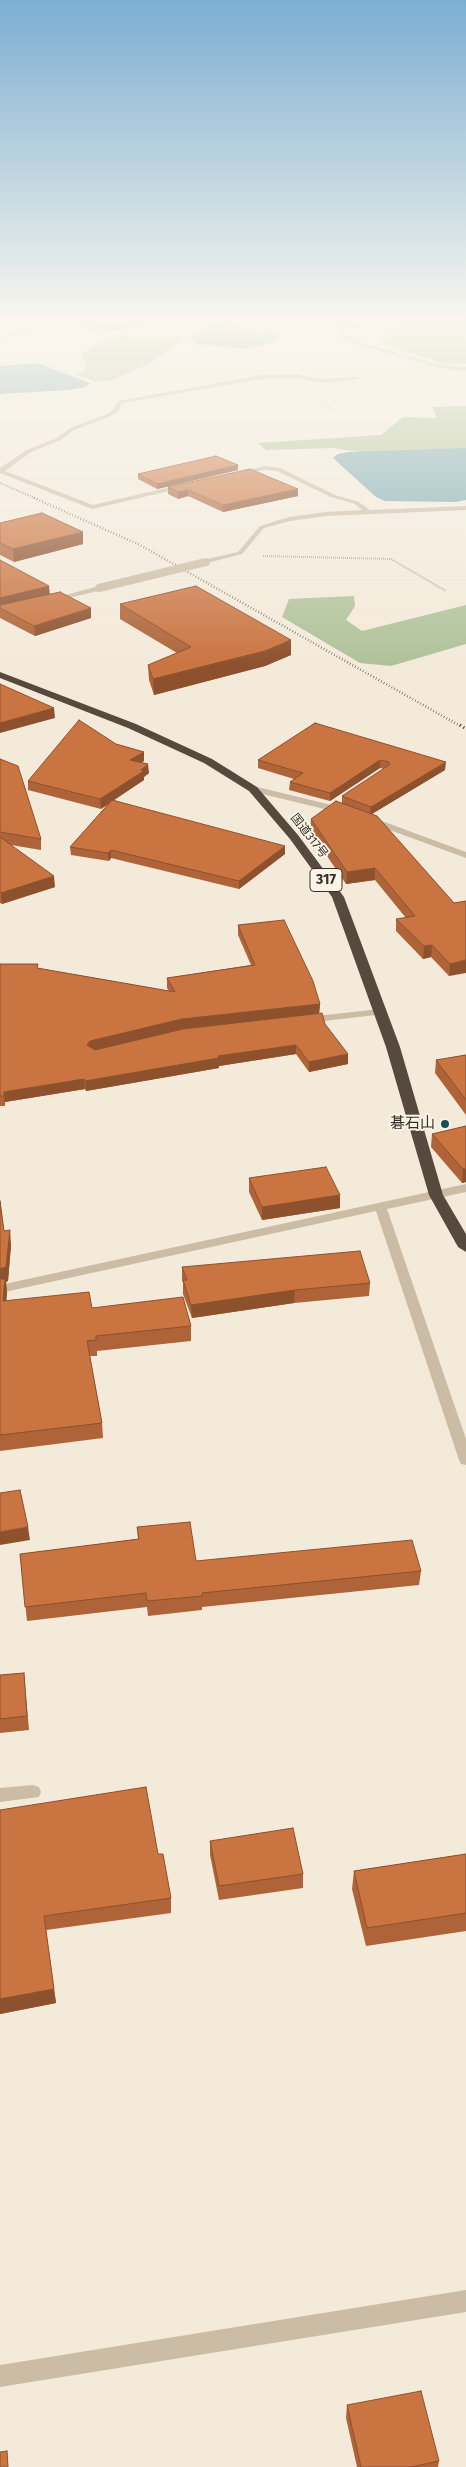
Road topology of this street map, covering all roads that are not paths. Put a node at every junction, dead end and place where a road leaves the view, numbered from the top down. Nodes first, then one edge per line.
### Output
1 (63, 436) edge
2 (0, 471) edge
3 (226, 476) edge
4 (188, 485) edge
5 (466, 508) edge
6 (369, 513) junction
7 (45, 601) edge
8 (0, 675) edge
9 (253, 789) junction
10 (466, 855) edge
11 (380, 1012) junction
12 (291, 1022) edge
13 (466, 1188) edge
14 (436, 1195) junction
15 (380, 1206) junction
16 (466, 1247) edge
17 (0, 1289) edge
18 (466, 1460) edge
19 (34, 1792) dead end
20 (0, 1795) edge
21 (466, 2301) edge
22 (0, 2376) edge

1 - 2 street
2 - 4 street
3 - 6 street
5 - 6 street
6 - 7 street, bridge
8 - 9 highway, 国道317号 / 317
9 - 10 street
9 - 11 highway, 国道317号 / 317
11 - 12 street
11 - 14 highway, 国道317号 / 317
13 - 14 street
14 - 15 street
14 - 16 highway, 国道317号 / 317
15 - 17 street
15 - 18 street
19 - 20 street
21 - 22 street

